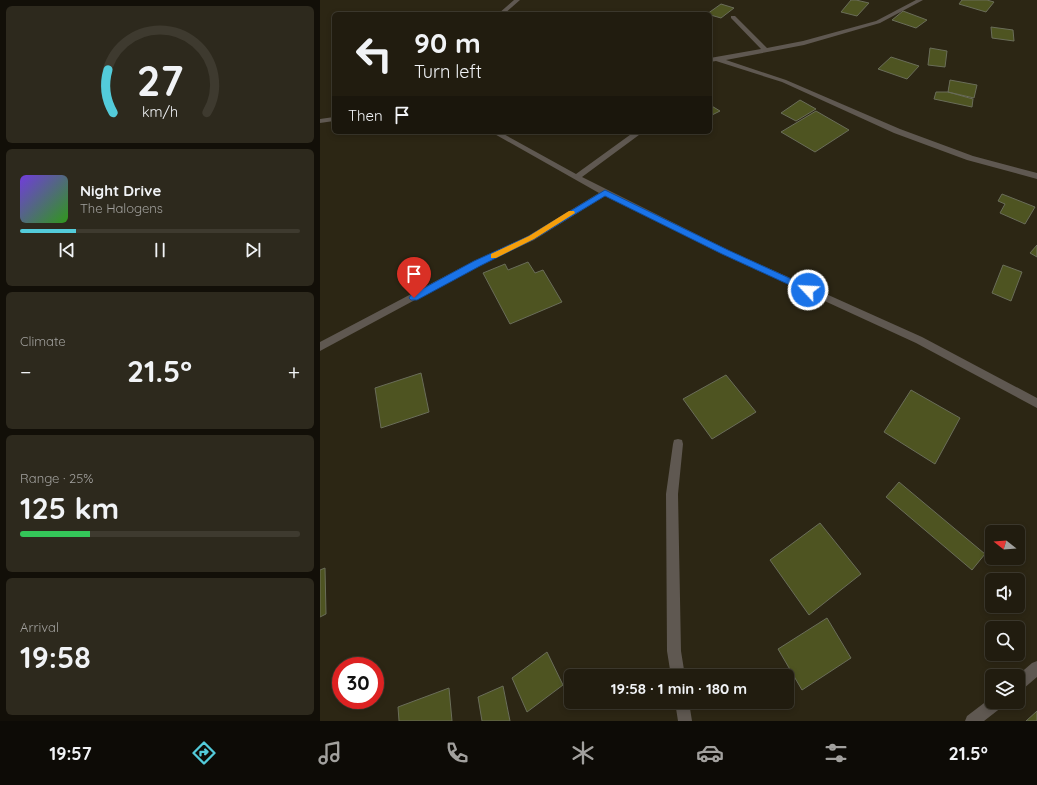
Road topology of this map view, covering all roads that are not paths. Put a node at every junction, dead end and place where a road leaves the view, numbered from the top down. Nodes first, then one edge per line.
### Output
1 (517, 0) edge
2 (920, 0) edge
3 (503, 12) edge
4 (734, 17) dead end
5 (765, 50) junction
6 (713, 60) edge
7 (332, 119) edge
8 (320, 121) edge
9 (499, 134) edge
10 (636, 134) edge
11 (1037, 176) edge
12 (577, 177) junction
13 (605, 193) junction
14 (320, 347) edge
15 (1037, 404) edge
16 (678, 444) dead end
17 (1037, 668) edge
18 (677, 669) edge
19 (1025, 678) edge
20 (683, 709) edge
21 (988, 709) edge
22 (685, 721) edge
23 (972, 721) edge

1 - 3 street
2 - 5 street
4 - 5 street
5 - 6 street
6 - 11 street
7 - 8 street
9 - 12 street
10 - 12 street
12 - 13 street
13 - 14 street
13 - 15 street
16 - 18 street
17 - 19 street
20 - 22 street
21 - 23 street

